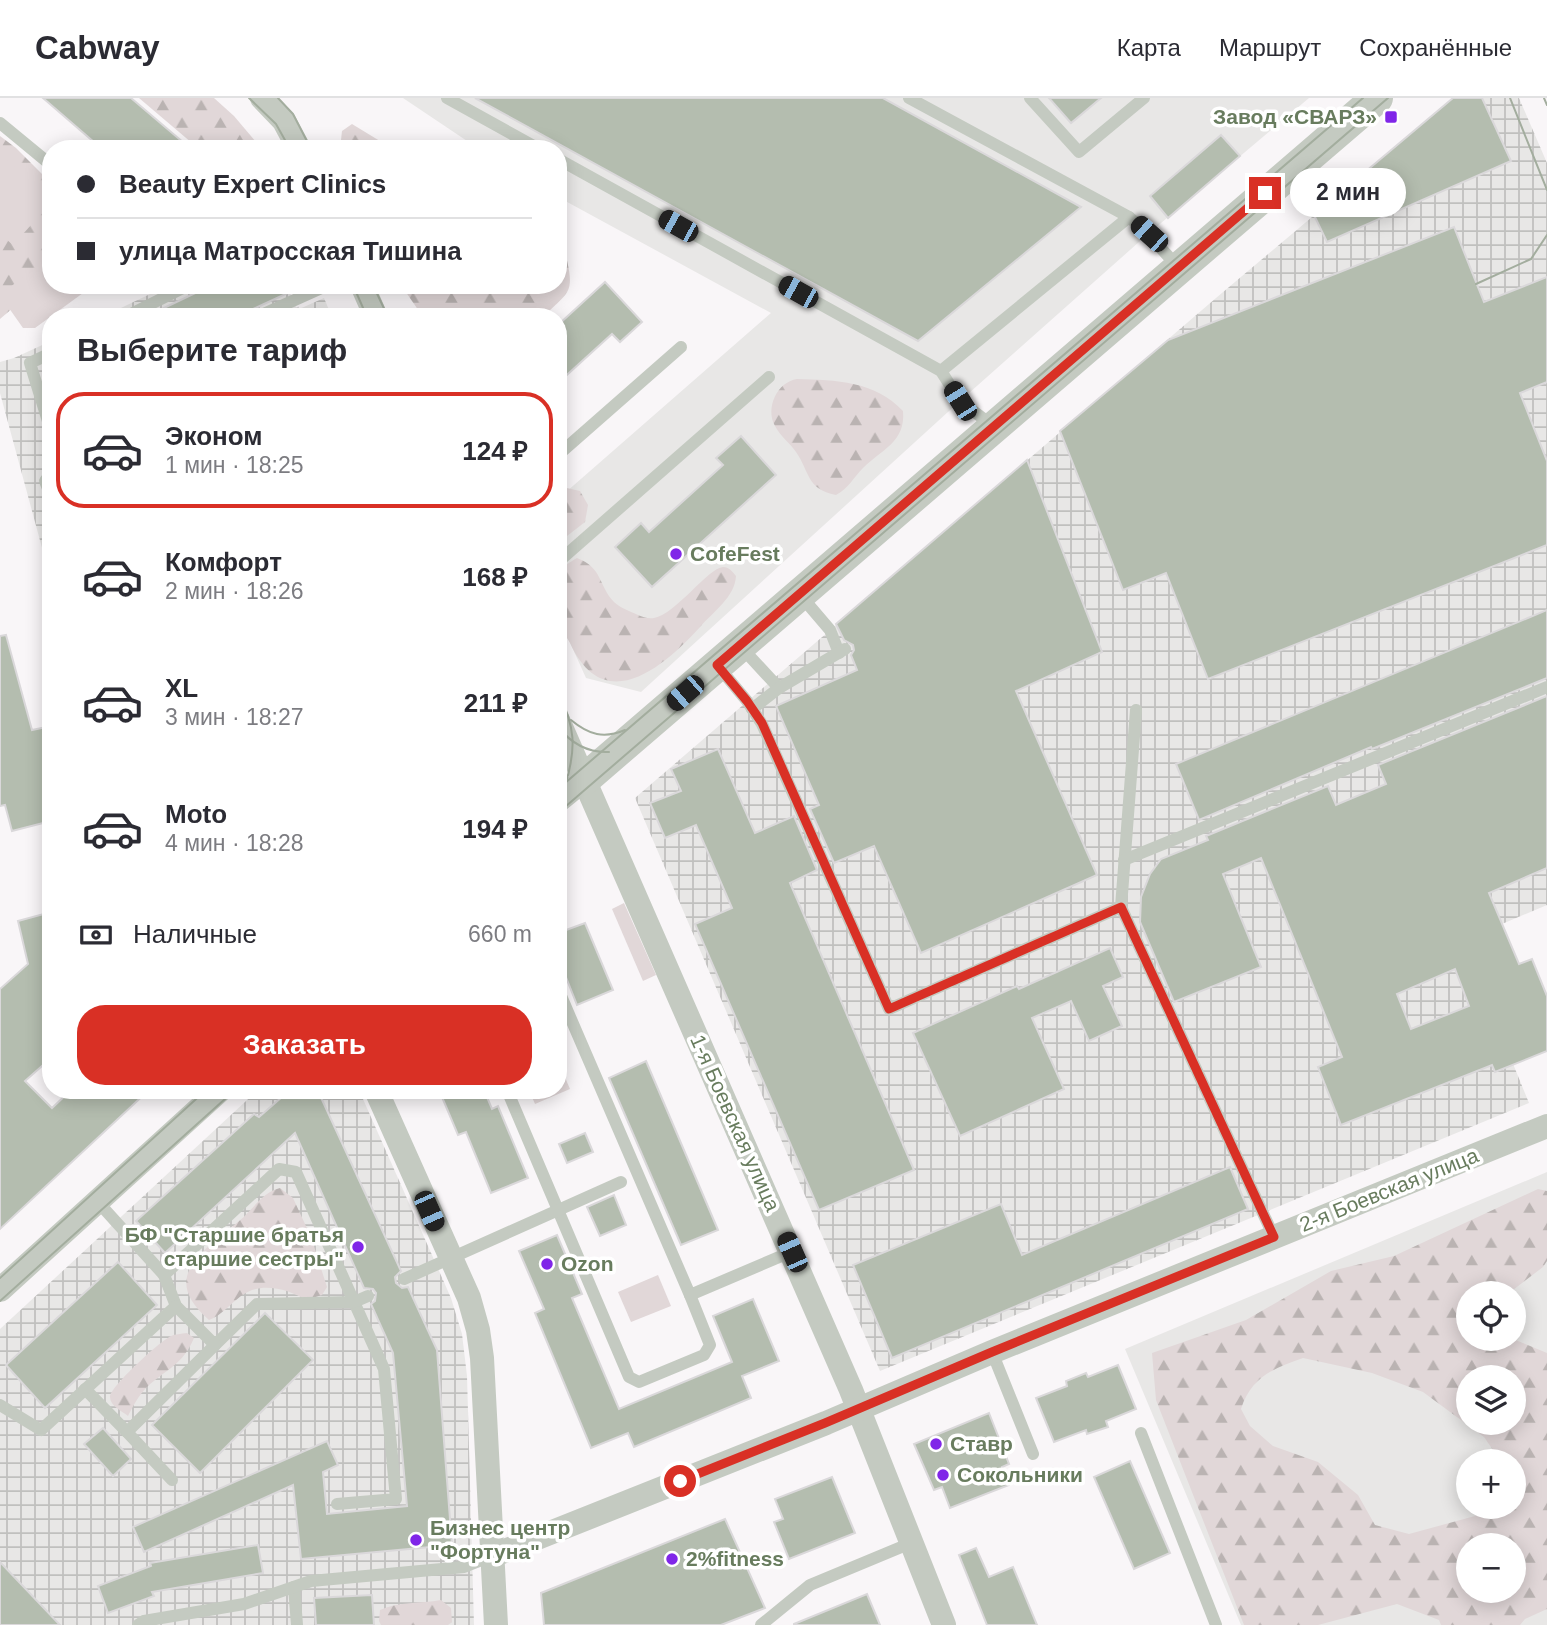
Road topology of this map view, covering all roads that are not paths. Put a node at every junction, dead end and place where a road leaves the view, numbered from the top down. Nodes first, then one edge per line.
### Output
1 (262, 98) edge
2 (447, 98) edge
3 (909, 98) edge
4 (1030, 98) edge
5 (1144, 98) edge
6 (1377, 98) edge
7 (0, 122) edge
8 (294, 140) edge
9 (523, 140) edge
10 (42, 157) edge
11 (567, 164) edge
12 (1129, 217) junction
13 (1178, 267) junction
14 (171, 294) edge
15 (308, 294) edge
16 (143, 308) edge
17 (277, 308) edge
18 (681, 347) dead end
19 (42, 357) edge
20 (941, 372) junction
21 (769, 377) dead end
22 (42, 402) edge
23 (994, 426) junction
24 (567, 447) edge
25 (567, 554) edge
26 (800, 594) junction
27 (728, 655) junction
28 (1547, 687) edge
29 (779, 688) junction
30 (752, 709) junction
31 (1136, 710) dead end
32 (567, 740) edge
33 (585, 779) junction
34 (567, 794) edge
35 (1124, 860) junction
36 (1121, 907) junction
37 (567, 1010) edge
38 (210, 1099) edge
39 (380, 1099) edge
40 (511, 1099) edge
41 (1547, 1126) edge
42 (621, 1181) dead end
43 (98, 1202) junction
44 (558, 1210) junction
45 (1274, 1237) junction
46 (792, 1252) junction
47 (450, 1259) junction
48 (164, 1275) junction
49 (404, 1279) dead end
50 (0, 1290) edge
51 (690, 1295) junction
52 (368, 1296) dead end
53 (354, 1302) junction
54 (176, 1306) junction
55 (215, 1345) junction
56 (992, 1352) junction
57 (85, 1389) junction
58 (0, 1405) edge
59 (858, 1409) junction
60 (127, 1432) junction
61 (1141, 1433) dead end
62 (1033, 1454) dead end
63 (172, 1480) dead end
64 (337, 1504) dead end
65 (911, 1542) junction
66 (492, 1556) junction
67 (294, 1587) junction
68 (138, 1625) edge
69 (297, 1625) edge
70 (496, 1625) edge
71 (762, 1625) edge
72 (944, 1625) edge
73 (1216, 1625) edge

1 - 8 street
2 - 9 lane
3 - 12 lane
4 - 5 lane
6 - 13 street
7 - 10 lane
11 - 20 lane
12 - 13 lane
12 - 20 lane
13 - 23 street
14 - 16 lane
15 - 17 lane
18 - 24 lane
19 - 22 lane
20 - 23 lane
21 - 25 lane
23 - 26 street
26 - 27 street
26 - 29 lane
27 - 29 lane
27 - 30 lane
27 - 33 street
28 - 35 lane
29 - 30 lane
30 - 36 lane
31 - 35 lane
32 - 33 street, 1-я Боевская улица
33 - 34 street
33 - 46 street, 1-я Боевская улица
35 - 36 lane
36 - 45 lane
37 - 51 lane
38 - 43 street
39 - 47 street
40 - 44 lane
41 - 45 street, 2-я Боевская улица
42 - 44 lane
43 - 48 lane
43 - 50 street
44 - 47 lane
44 - 51 lane
45 - 56 street, 2-я Боевская улица
46 - 51 lane
46 - 59 street, 1-я Боевская улица
47 - 49 lane
47 - 66 street
48 - 53 lane
48 - 54 lane
52 - 53 lane
53 - 55 lane
53 - 64 lane
54 - 55 lane
54 - 57 lane
55 - 60 lane
56 - 59 street, 2-я Боевская улица
56 - 62 lane
57 - 58 lane
57 - 60 lane
59 - 65 street, 1-я Боевская улица
59 - 66 street, 2-я Боевская улица
60 - 63 lane
61 - 73 lane
65 - 71 lane
65 - 72 street, 1-я Боевская улица
66 - 67 lane
66 - 70 street
67 - 68 lane
67 - 69 lane

